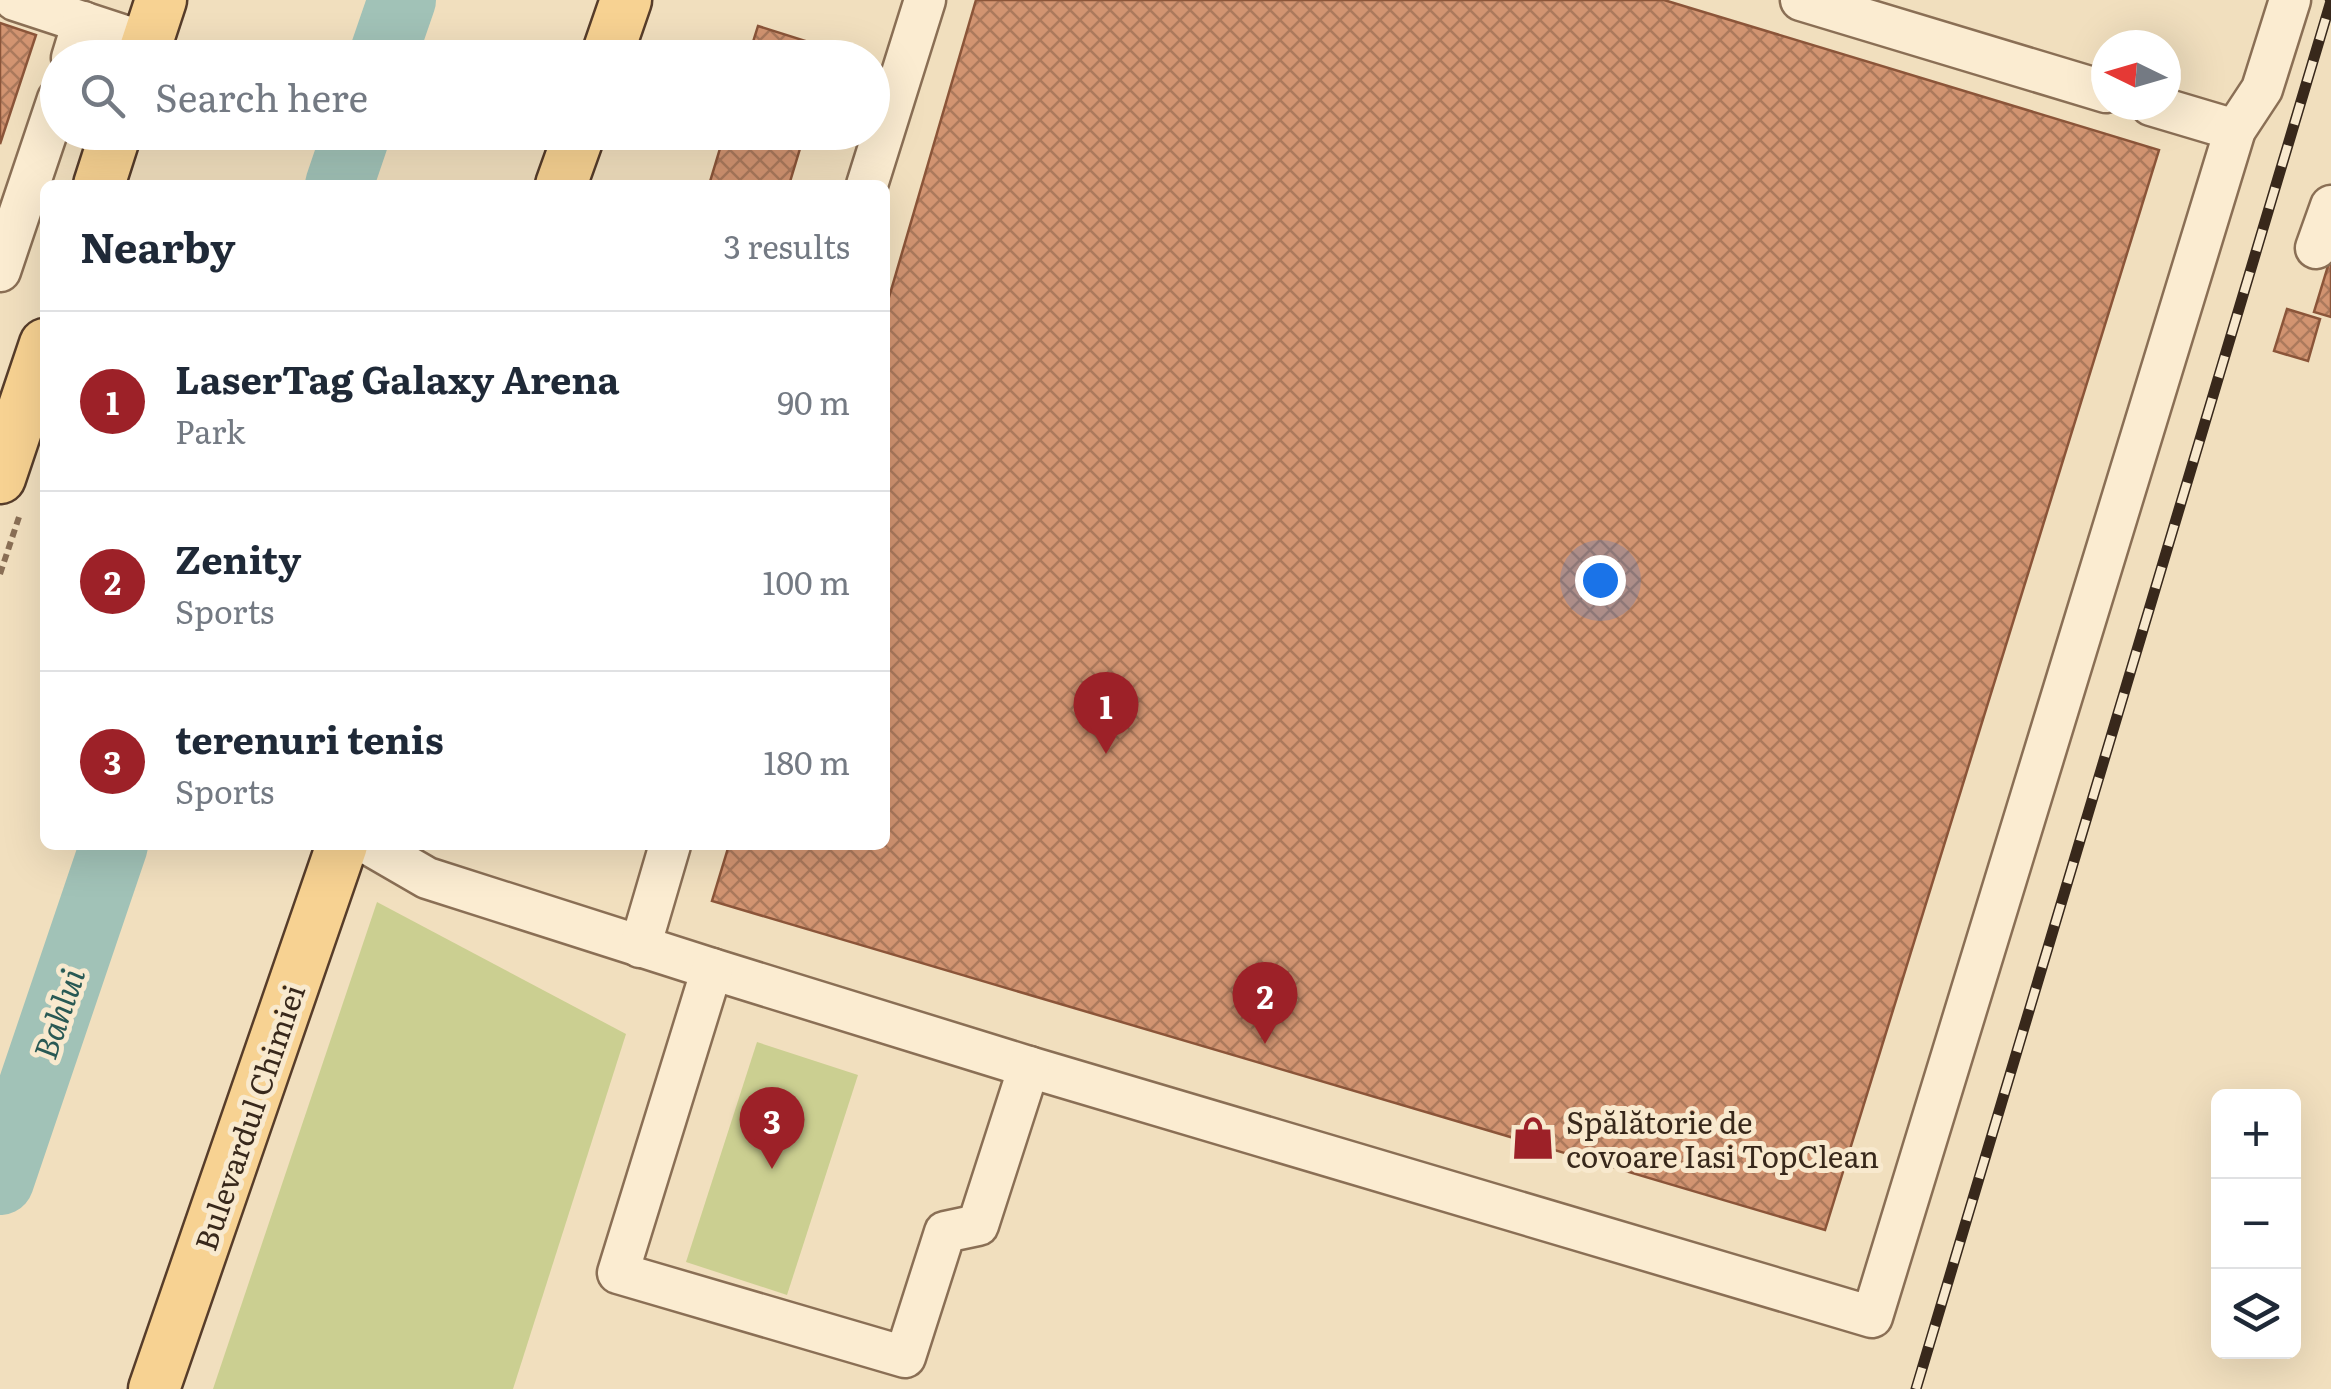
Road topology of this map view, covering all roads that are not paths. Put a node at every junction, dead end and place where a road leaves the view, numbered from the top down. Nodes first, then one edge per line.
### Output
1 (15, 0) edge
2 (626, 0) edge
3 (925, 0) edge
4 (1801, 0) edge
5 (2290, 0) edge
6 (150, 34) edge
7 (77, 40) edge
8 (612, 40) edge
9 (2091, 87) edge
10 (890, 114) edge
11 (2181, 114) edge
12 (2235, 130) junction
13 (41, 150) edge
14 (110, 150) edge
15 (574, 150) edge
16 (879, 150) edge
17 (100, 180) edge
18 (564, 180) edge
19 (870, 180) edge
20 (2331, 206) edge
21 (2316, 248) dead end
22 (0, 271) edge
23 (40, 359) edge
24 (0, 478) edge
25 (340, 850) edge
26 (379, 850) edge
27 (669, 850) edge
28 (640, 947) junction
29 (712, 970) junction
30 (1029, 1067) junction
31 (154, 1389) edge

1 - 7 street
2 - 8 main road
3 - 10 street
4 - 9 street
5 - 12 street
6 - 7 street
11 - 12 street
12 - 30 street
13 - 22 street
14 - 17 main road
15 - 18 main road
16 - 19 street
20 - 21 street
23 - 24 main road
25 - 31 main road, Bulevardul Chimiei
26 - 28 street
27 - 28 street
28 - 29 street
29 - 30 street
29 - 30 street

